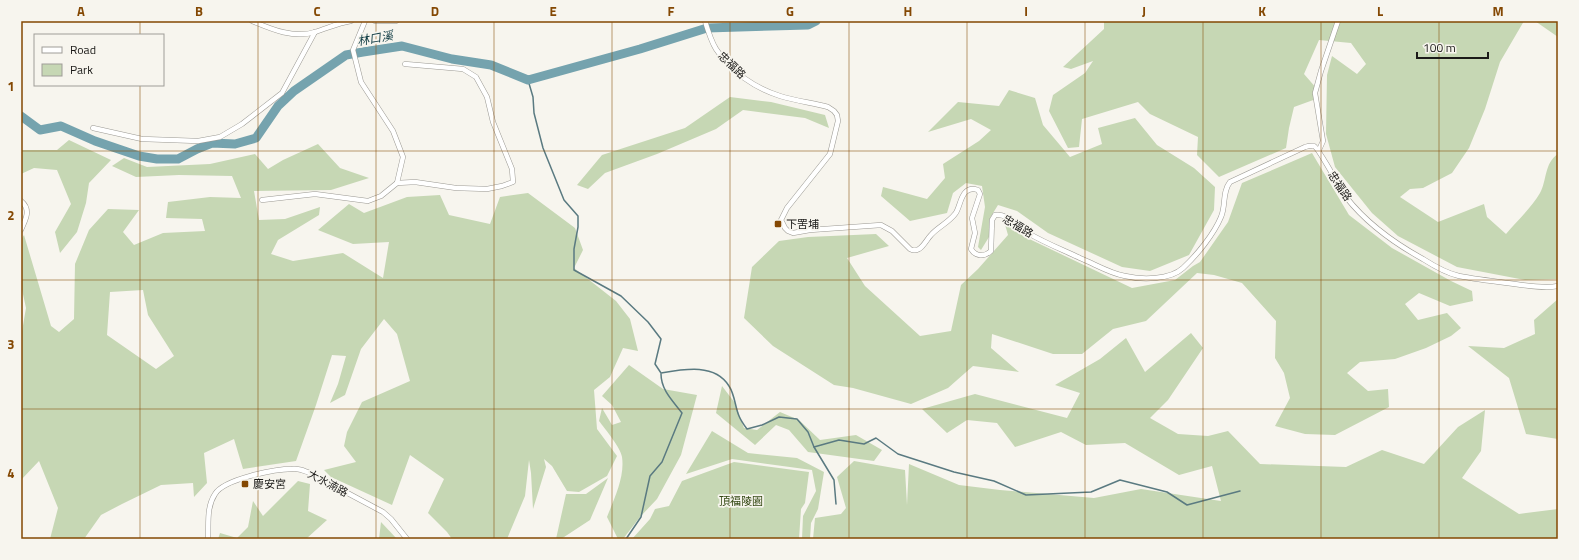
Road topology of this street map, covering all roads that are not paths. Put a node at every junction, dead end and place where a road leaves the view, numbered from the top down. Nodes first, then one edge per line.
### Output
1 (252, 21) edge
2 (351, 21) edge
3 (365, 21) edge
4 (375, 21) edge
5 (396, 21) edge
6 (705, 21) edge
7 (1338, 21) edge
8 (315, 32) junction
9 (405, 64) dead end
10 (93, 128) dead end
11 (1319, 150) junction
12 (397, 183) junction
13 (262, 200) dead end
14 (21, 201) edge
15 (21, 230) edge
16 (1558, 286) edge
17 (208, 539) edge
18 (407, 539) edge

1 - 8 street
2 - 8 street
3 - 12 street
4 - 5 street
6 - 11 street, 忠福路
7 - 11 street
8 - 10 street
9 - 12 street
11 - 16 street, 忠福路
12 - 13 street
14 - 15 street
17 - 18 street, 大水湳路

